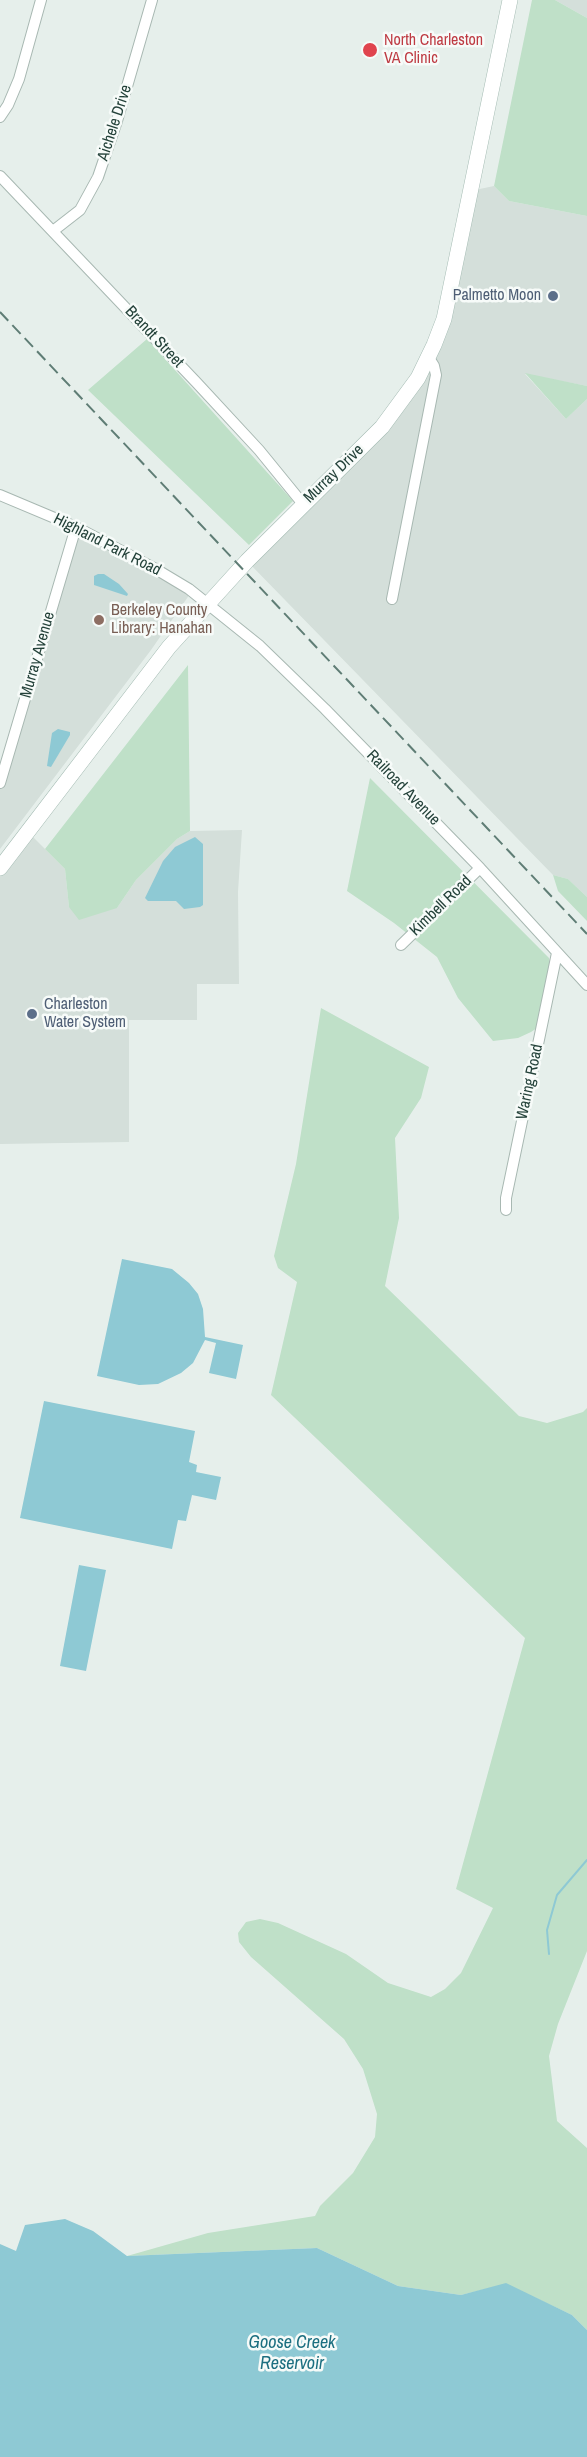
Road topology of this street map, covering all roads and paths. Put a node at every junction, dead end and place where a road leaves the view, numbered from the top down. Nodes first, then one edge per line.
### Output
1 (41, 0) edge
2 (152, 0) edge
3 (510, 0) edge
4 (0, 117) edge
5 (0, 176) edge
6 (53, 231) junction
7 (429, 358) junction
8 (0, 495) edge
9 (303, 504) junction
10 (76, 526) junction
11 (392, 599) dead end
12 (208, 603) junction
13 (0, 783) edge
14 (480, 867) junction
15 (0, 868) edge
16 (401, 945) dead end
17 (557, 953) junction
18 (587, 985) edge
19 (506, 1210) dead end

1 - 4 street
2 - 6 street, Aichele Drive
3 - 7 street, Murray Drive
5 - 6 street, Brandt Street
6 - 9 street, Brandt Street
7 - 9 street, Murray Drive
7 - 11 street
8 - 10 street, Highland Park Road
9 - 12 street, Murray Drive
10 - 12 street, Highland Park Road
10 - 13 street, Murray Avenue
12 - 14 street, Railroad Avenue
12 - 15 street, Murray Drive
14 - 16 street, Kimbell Road
14 - 17 street, Railroad Avenue
17 - 18 street, Railroad Avenue
17 - 19 street, Waring Road

